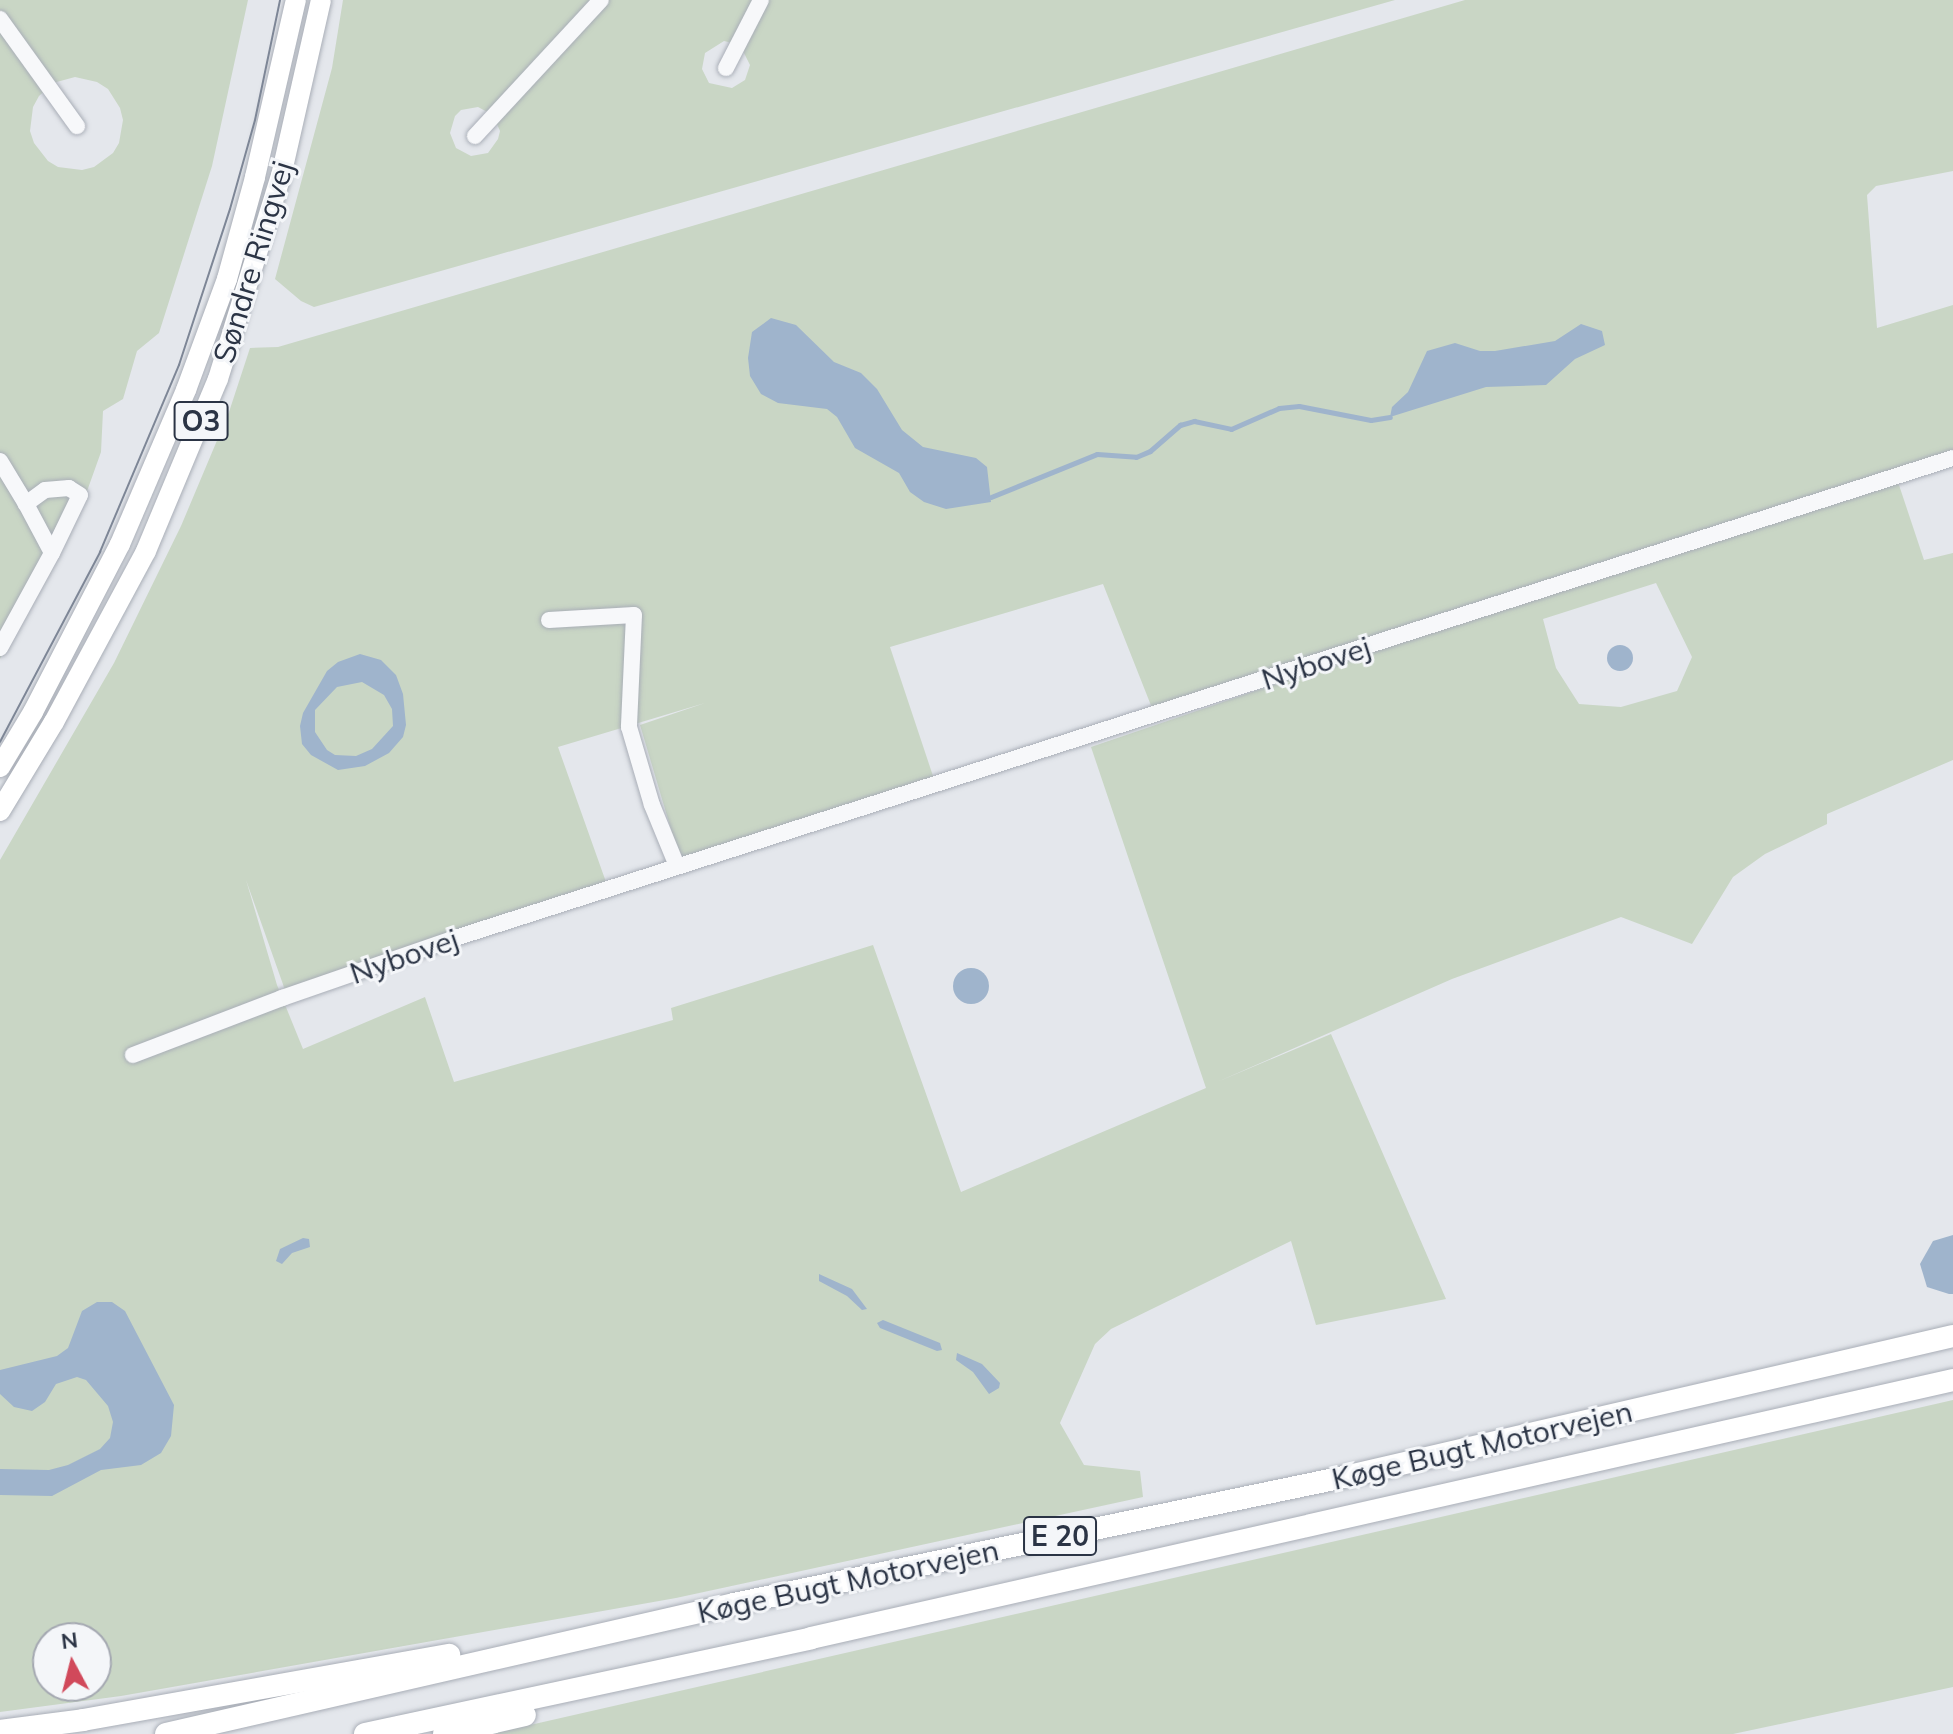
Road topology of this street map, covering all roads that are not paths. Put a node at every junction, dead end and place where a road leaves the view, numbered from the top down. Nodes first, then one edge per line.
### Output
1 (296, 0) edge
2 (321, 0) edge
3 (601, 0) edge
4 (761, 0) edge
5 (0, 19) edge
6 (726, 68) dead end
7 (77, 126) dead end
8 (475, 136) dead end
9 (1953, 458) edge
10 (0, 461) edge
11 (26, 504) junction
12 (52, 553) junction
13 (549, 620) dead end
14 (0, 648) edge
15 (0, 767) edge
16 (0, 811) edge
17 (677, 866) junction
18 (133, 1055) dead end
19 (1953, 1336) edge
20 (1953, 1380) edge
21 (734, 1604) junction
22 (811, 1638) junction
23 (0, 1731) edge
24 (166, 1734) edge
25 (365, 1734) edge
26 (444, 1734) edge

1 - 15 main road, Søndre Ringvej / O3
2 - 16 main road, Søndre Ringvej / O3
3 - 8 street
4 - 6 street
5 - 7 street
9 - 17 street, Nybovej
10 - 11 street
11 - 12 street
11 - 12 street
12 - 14 street
13 - 17 street
17 - 18 street, Nybovej
19 - 21 highway, Køge Bugt Motorvejen / E 20
20 - 22 highway, Køge Bugt Motorvejen / E 20
21 - 23 highway
21 - 24 highway, Køge Bugt Motorvejen / E 20
22 - 25 highway, Køge Bugt Motorvejen / E 20
22 - 26 highway

